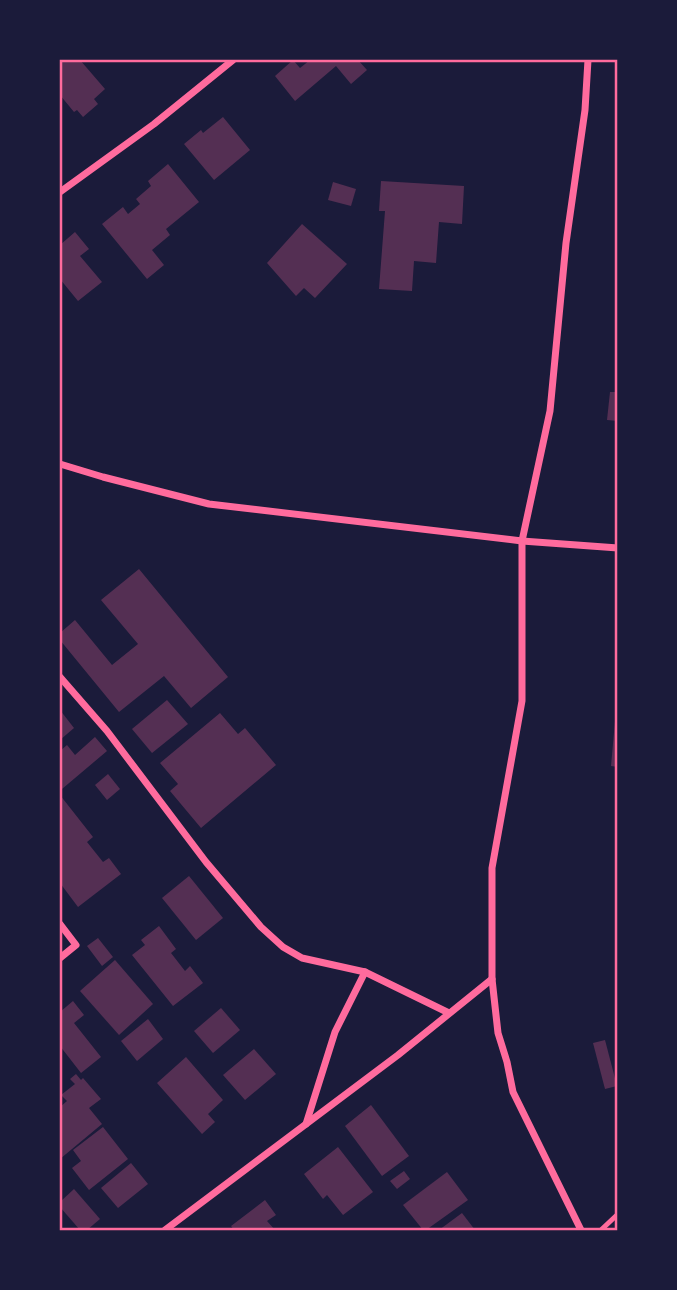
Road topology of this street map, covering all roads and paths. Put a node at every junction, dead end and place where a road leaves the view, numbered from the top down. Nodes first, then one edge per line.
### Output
1 (233, 60) edge
2 (588, 60) edge
3 (60, 192) edge
4 (60, 464) edge
5 (522, 541) junction
6 (618, 548) edge
7 (60, 677) edge
8 (60, 924) edge
9 (60, 958) edge
10 (365, 972) junction
11 (492, 979) junction
12 (449, 1013) junction
13 (306, 1124) junction
14 (618, 1214) edge
15 (165, 1230) edge
16 (581, 1230) edge
17 (601, 1230) edge

1 - 3 street
2 - 5 street
4 - 5 street
5 - 6 street
5 - 11 street
7 - 10 street
8 - 9 street
10 - 12 street
10 - 13 street
11 - 12 street
11 - 16 street
12 - 13 street
13 - 15 street
14 - 17 lane

